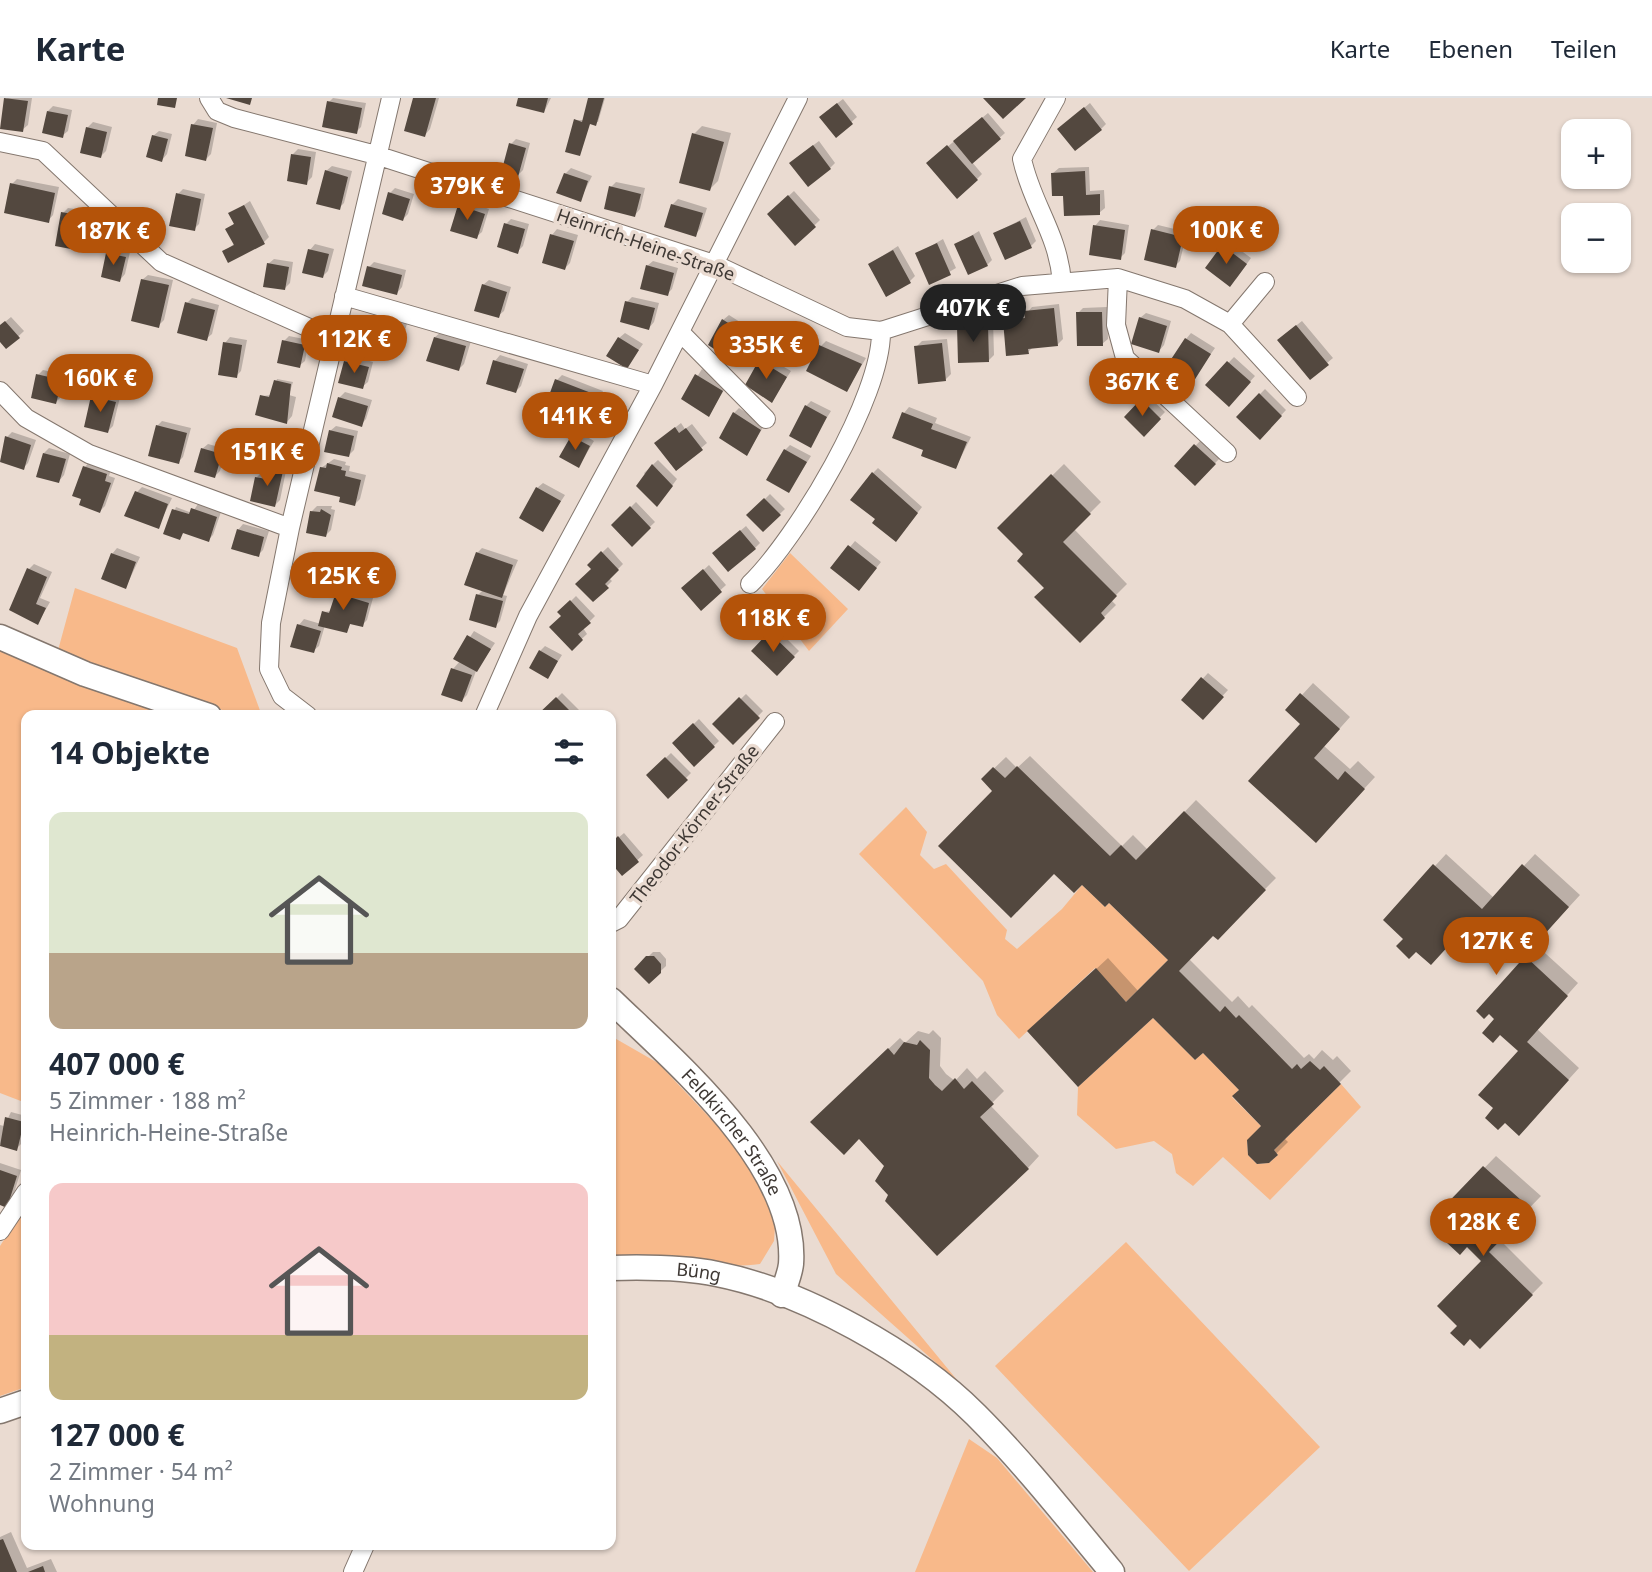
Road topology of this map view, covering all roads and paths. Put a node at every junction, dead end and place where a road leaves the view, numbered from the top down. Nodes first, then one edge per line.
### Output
1 (209, 98) edge
2 (391, 98) edge
3 (798, 98) edge
4 (1056, 98) edge
5 (0, 142) edge
6 (376, 155) junction
7 (713, 264) junction
8 (1118, 278) junction
9 (1062, 282) junction
10 (1265, 282) dead end
11 (344, 296) junction
12 (1230, 324) junction
13 (881, 331) junction
14 (680, 332) junction
15 (334, 339) junction
16 (653, 385) junction
17 (0, 391) edge
18 (1297, 397) dead end
19 (766, 419) dead end
20 (1227, 453) dead end
21 (290, 528) junction
22 (750, 583) dead end
23 (0, 637) edge
24 (191, 710) edge
25 (300, 710) edge
26 (487, 710) edge
27 (775, 722) dead end
28 (616, 920) edge
29 (616, 1005) edge
30 (21, 1200) edge
31 (0, 1231) edge
32 (616, 1268) edge
33 (782, 1295) junction
34 (21, 1404) edge
35 (0, 1411) edge
36 (363, 1550) edge
37 (353, 1572) edge
38 (1112, 1572) edge

1 - 6 street, Heinrich-Heine-Straße
2 - 6 street
3 - 7 street
4 - 9 street
5 - 15 street
6 - 7 street, Heinrich-Heine-Straße
6 - 11 street
7 - 13 street, Heinrich-Heine-Straße
7 - 14 street
8 - 9 street, Heinrich-Heine-Straße
8 - 12 street, Heinrich-Heine-Straße
8 - 20 street
9 - 13 street, Heinrich-Heine-Straße
10 - 12 street
11 - 15 street
11 - 16 street
12 - 18 street, Heinrich-Heine-Straße
13 - 22 street
14 - 16 street
14 - 19 street
15 - 21 street
16 - 26 street
17 - 21 street
21 - 25 street
23 - 24 street
27 - 28 street, Theodor-Körner-Straße
29 - 33 street, Feldkircher Straße
30 - 31 street
32 - 33 street, Büng
33 - 38 street, Büng
34 - 35 street
36 - 37 street

